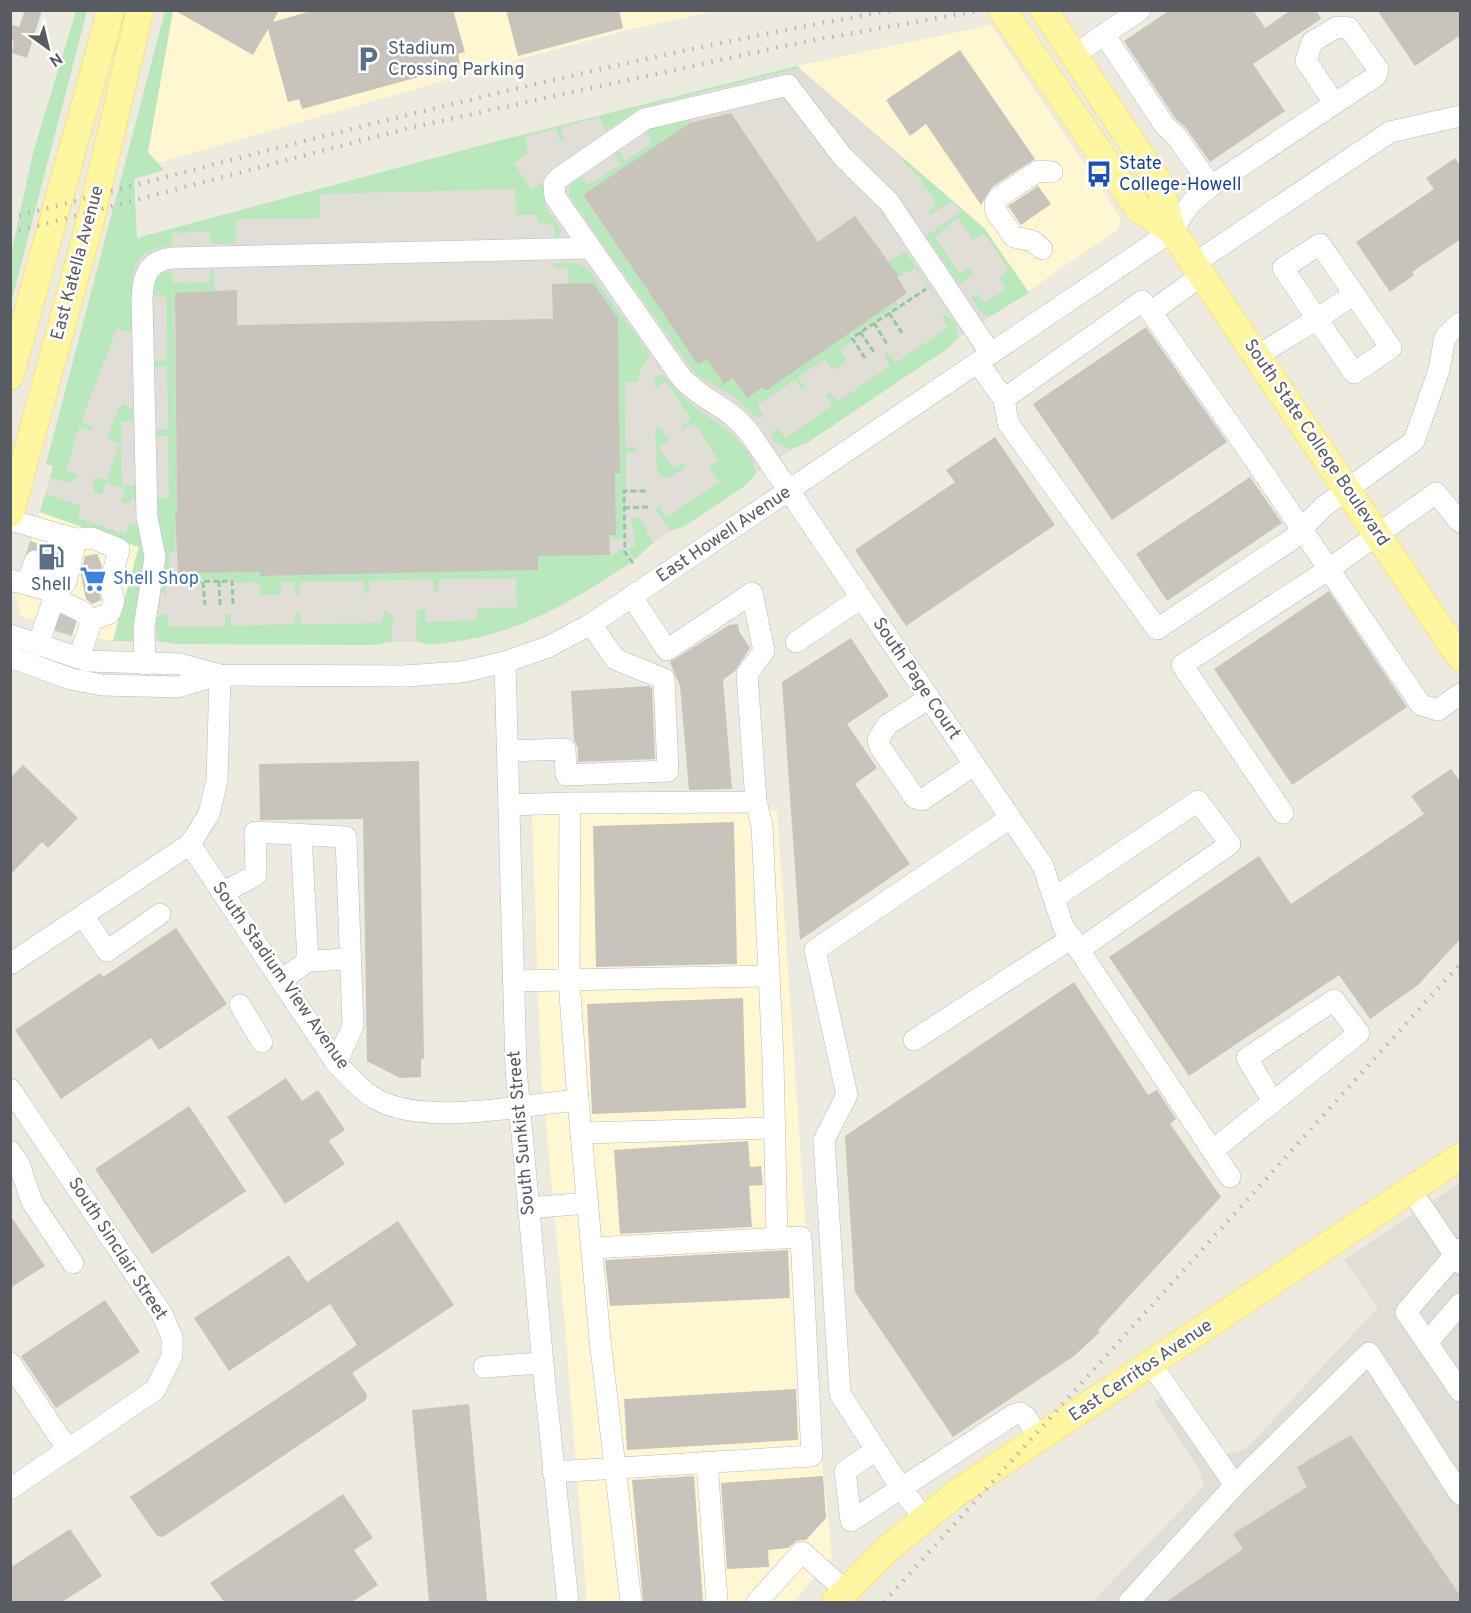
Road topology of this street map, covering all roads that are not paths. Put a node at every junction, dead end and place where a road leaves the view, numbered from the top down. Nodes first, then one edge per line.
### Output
1 (111, 10) edge
2 (140, 10) edge
3 (1002, 10) edge
4 (1044, 10) edge
5 (1140, 10) edge
6 (1104, 34) junction
7 (1074, 55) junction
8 (1334, 103) dead end
9 (1461, 116) edge
10 (1052, 172) dead end
11 (1211, 186) junction
12 (1172, 231) junction
13 (591, 248) junction
14 (1042, 249) dead end
15 (1198, 269) junction
16 (1354, 294) junction
17 (1151, 312) junction
18 (1317, 319) junction
19 (1461, 323) edge
20 (1257, 356) junction
21 (985, 359) junction
22 (10, 376) edge
23 (1004, 399) junction
24 (1348, 490) junction
25 (789, 491) junction
26 (10, 514) edge
27 (10, 520) edge
28 (1461, 522) edge
29 (1301, 529) junction
30 (1378, 535) junction
31 (52, 546) junction
32 (1329, 569) junction
33 (632, 597) junction
34 (861, 598) junction
35 (55, 606) edge
36 (591, 624) junction
37 (10, 635) edge
38 (796, 642) dead end
39 (38, 645) junction
40 (10, 657) edge
41 (1461, 657) edge
42 (79, 658) junction
43 (505, 662) junction
44 (145, 664) junction
45 (220, 675) junction
46 (1461, 694) edge
47 (929, 698) junction
48 (507, 751) junction
49 (974, 765) junction
50 (756, 801) junction
51 (570, 803) junction
52 (509, 806) junction
53 (1283, 813) dead end
54 (1010, 818) junction
55 (301, 835) junction
56 (190, 844) junction
57 (222, 893) junction
58 (1054, 898) junction
59 (160, 915) dead end
60 (83, 916) junction
61 (1076, 944) junction
62 (351, 959) junction
63 (308, 961) junction
64 (10, 964) edge
65 (769, 976) junction
66 (281, 980) junction
67 (513, 981) junction
68 (569, 981) junction
69 (240, 1005) dead end
70 (915, 1040) dead end
71 (262, 1042) dead end
72 (336, 1063) junction
73 (10, 1089) edge
74 (578, 1100) junction
75 (1273, 1102) junction
76 (520, 1105) junction
77 (774, 1128) junction
78 (581, 1133) junction
79 (50, 1148) junction
80 (1212, 1151) junction
81 (1461, 1157) edge
82 (16, 1160) edge
83 (1230, 1178) dead end
84 (1411, 1190) junction
85 (588, 1203) junction
86 (528, 1208) junction
87 (777, 1238) junction
88 (592, 1248) junction
89 (1458, 1256) edge
90 (73, 1263) dead end
91 (1461, 1304) edge
92 (1427, 1343) junction
93 (542, 1363) junction
94 (10, 1364) edge
95 (1151, 1364) junction
96 (484, 1367) dead end
97 (1461, 1391) edge
98 (1039, 1439) junction
99 (68, 1450) junction
100 (876, 1450) junction
101 (707, 1462) junction
102 (616, 1467) junction
103 (553, 1472) junction
104 (1235, 1485) junction
105 (901, 1488) junction
106 (10, 1489) edge
107 (1461, 1494) edge
108 (924, 1518) junction
109 (840, 1597) edge
110 (567, 1602) edge
111 (631, 1602) edge
112 (717, 1602) edge
113 (757, 1602) edge
114 (1129, 1602) edge

1 - 22 main road, East Katella Avenue
2 - 26 main road, East Katella Avenue
3 - 12 main road, South State College Boulevard
4 - 7 main road, South State College Boulevard
5 - 6 street
6 - 7 street
6 - 11 street
7 - 12 main road, South State College Boulevard
8 - 11 street
9 - 15 street
10 - 14 street
11 - 12 street
12 - 15 main road, South State College Boulevard
12 - 21 street, East Howell Avenue
13 - 21 street, South Page Court
13 - 25 street, South Page Court
13 - 44 street
15 - 17 street
15 - 20 main road, South State College Boulevard
16 - 18 street
16 - 18 street
16 - 18 street
17 - 23 street
17 - 29 street
18 - 20 street
19 - 24 street
20 - 24 main road, South State College Boulevard
21 - 23 street
21 - 25 street, East Howell Avenue
23 - 29 street
24 - 29 street
24 - 30 main road, South State College Boulevard
25 - 33 street, East Howell Avenue
25 - 34 street, South Page Court
27 - 31 street
28 - 30 street
29 - 32 street
30 - 32 street
30 - 41 main road, South State College Boulevard
31 - 35 street
31 - 35 street
31 - 35 street
32 - 46 street
32 - 53 street
33 - 36 street, East Howell Avenue
33 - 50 street
34 - 38 street
34 - 47 street, South Page Court
35 - 39 street
35 - 42 street
36 - 43 street, East Howell Avenue
36 - 48 street
37 - 39 street, East Howell Avenue
39 - 42 street, East Howell Avenue
40 - 45 street, East Howell Avenue
42 - 44 street, East Howell Avenue
43 - 45 street, East Howell Avenue
43 - 48 street, South Sunkist Street
44 - 45 street, East Howell Avenue
45 - 56 street
47 - 49 street, South Page Court
47 - 49 street
48 - 52 street, South Sunkist Street
49 - 54 street, South Page Court
50 - 51 street
50 - 65 street
51 - 52 street
51 - 68 street
52 - 67 street, South Sunkist Street
54 - 58 street, South Page Court
54 - 100 street
55 - 57 street
55 - 62 street
55 - 63 street
56 - 57 street, South Stadium View Avenue
56 - 60 street
57 - 66 street, South Stadium View Avenue
58 - 61 street, South Page Court
58 - 61 street
59 - 60 street
60 - 64 street
61 - 70 street
61 - 80 street, South Page Court
62 - 63 street
62 - 72 street
63 - 66 street
65 - 68 street
65 - 77 street
66 - 72 street, South Stadium View Avenue
67 - 68 street
67 - 76 street, South Sunkist Street
68 - 74 street
69 - 71 street
72 - 76 street, South Stadium View Avenue
73 - 79 street, South Sinclair Street
74 - 76 street, South Stadium View Avenue
74 - 78 street
75 - 75 street
75 - 80 street
76 - 86 street, South Sunkist Street
77 - 78 street
77 - 87 street
78 - 85 street
79 - 82 street
79 - 99 street, South Sinclair Street
80 - 83 street, South Page Court
81 - 84 main road, East Cerritos Avenue
82 - 90 street
84 - 89 street
84 - 95 main road, East Cerritos Avenue
85 - 86 street
85 - 88 street
86 - 93 street, South Sunkist Street
87 - 88 street
87 - 101 street
88 - 102 street
89 - 92 street
91 - 92 street
92 - 97 street
93 - 96 street
93 - 103 street, South Sunkist Street
94 - 99 street
95 - 98 main road, East Cerritos Avenue
95 - 104 street
98 - 105 street
98 - 108 main road, East Cerritos Avenue
99 - 106 street, South Sinclair Street
100 - 105 street
100 - 105 street
101 - 102 street
101 - 112 street
102 - 103 street
102 - 111 street
103 - 110 street, South Sunkist Street
104 - 107 street
104 - 114 street
105 - 108 street
108 - 109 main road, East Cerritos Avenue
109 - 113 street

